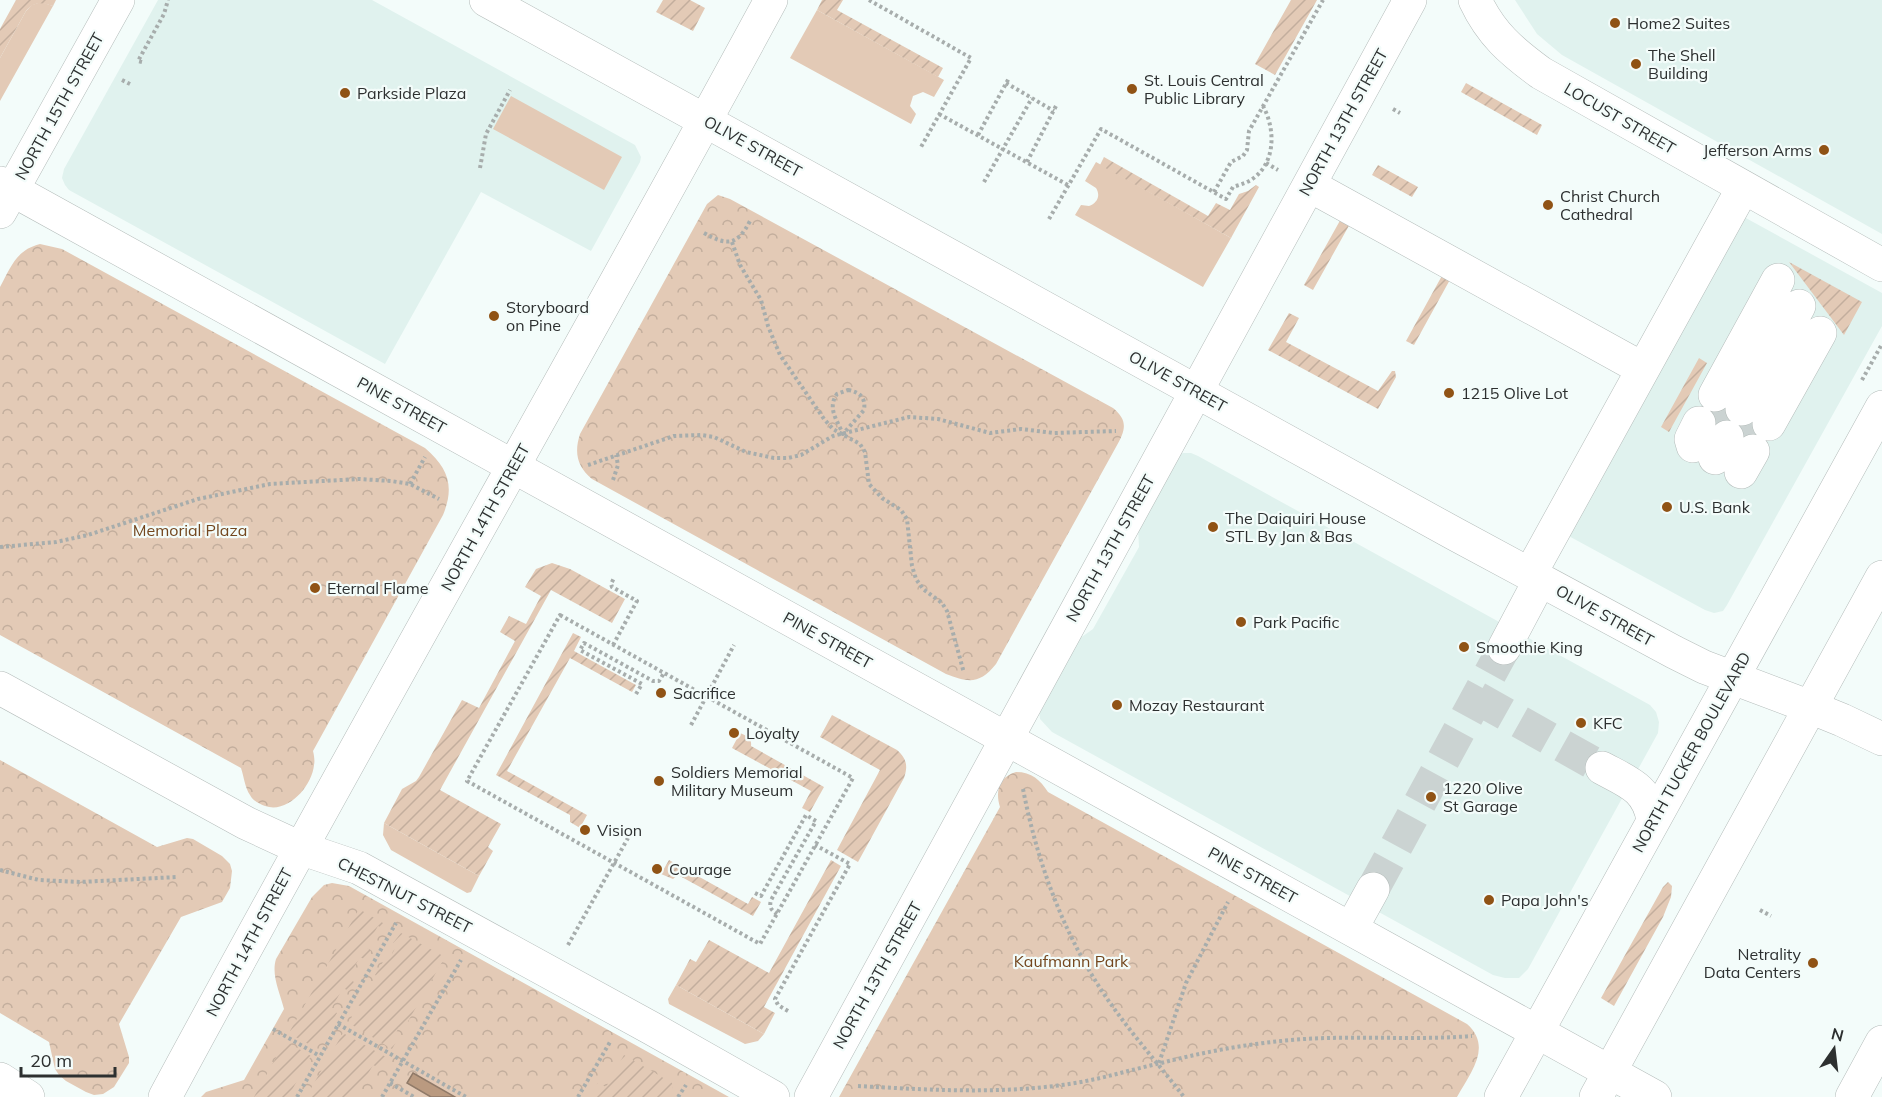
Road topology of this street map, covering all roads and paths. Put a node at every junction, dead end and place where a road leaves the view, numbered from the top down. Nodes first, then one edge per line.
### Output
1 (118, 0) edge
2 (168, 0) edge
3 (486, 0) edge
4 (771, 0) edge
5 (869, 0) edge
6 (1323, 0) edge
7 (1410, 0) edge
8 (1475, 0) edge
9 (142, 62) dead end
10 (1009, 78) dead end
11 (123, 80) dead end
12 (1006, 83) junction
13 (130, 84) dead end
14 (510, 90) dead end
15 (1032, 98) junction
16 (1057, 104) dead end
17 (1263, 106) junction
18 (1393, 110) dead end
19 (1054, 111) junction
20 (1400, 113) dead end
21 (939, 114) junction
22 (706, 120) junction
23 (978, 135) junction
24 (921, 147) dead end
25 (1003, 149) junction
26 (1027, 162) junction
27 (1266, 163) junction
28 (480, 168) dead end
29 (1278, 170) dead end
30 (984, 182) dead end
31 (1068, 185) junction
32 (1309, 185) junction
33 (1743, 188) junction
34 (1214, 192) junction
35 (4, 195) edge
36 (1049, 219) dead end
37 (750, 221) dead end
38 (704, 232) dead end
39 (732, 242) junction
40 (1882, 265) edge
41 (1643, 369) junction
42 (1196, 392) junction
43 (1882, 407) edge
44 (1742, 409) joint
45 (1116, 431) dead end
46 (843, 434) junction
47 (616, 455) junction
48 (425, 457) dead end
49 (588, 465) dead end
50 (514, 467) junction
51 (613, 480) dead end
52 (410, 484) junction
53 (439, 499) dead end
54 (0, 547) edge
55 (1535, 577) junction
56 (614, 578) dead end
57 (1882, 578) edge
58 (613, 645) junction
59 (735, 645) dead end
60 (1504, 648) tunnel mouth
61 (664, 673) junction
62 (964, 673) dead end
63 (1731, 677) junction
64 (0, 688) edge
65 (636, 694) dead end
66 (706, 697) junction
67 (1810, 707) junction
68 (691, 725) dead end
69 (1006, 739) junction
70 (1882, 739) edge
71 (1602, 768) tunnel mouth
72 (1023, 789) dead end
73 (1653, 820) junction
74 (628, 838) dead end
75 (815, 845) junction
76 (300, 848) junction
77 (614, 863) junction
78 (0, 870) edge
79 (177, 877) dead end
80 (1372, 889) tunnel mouth
81 (755, 892) dead end
82 (1228, 902) dead end
83 (1760, 910) dead end
84 (777, 914) junction
85 (1771, 916) dead end
86 (397, 922) dead end
87 (1351, 929) junction
88 (562, 954) dead end
89 (462, 958) dead end
90 (788, 1011) dead end
91 (338, 1024) junction
92 (273, 1029) dead end
93 (1537, 1032) junction
94 (614, 1033) dead end
95 (1472, 1036) dead end
96 (1882, 1042) edge
97 (320, 1056) junction
98 (402, 1061) junction
99 (1158, 1063) junction
100 (0, 1079) edge
101 (390, 1083) junction
102 (686, 1083) dead end
103 (1603, 1084) edge
104 (858, 1086) dead end
105 (28, 1097) edge
106 (165, 1097) edge
107 (297, 1097) edge
108 (382, 1097) edge
109 (414, 1097) edge
110 (465, 1097) edge
111 (578, 1097) edge
112 (678, 1097) edge
113 (772, 1097) edge
114 (811, 1097) edge
115 (1184, 1097) edge
116 (1501, 1097) edge
117 (1656, 1097) edge
118 (1852, 1097) edge

1 - 35 street, NORTH 15TH STREET
2 - 9 path
3 - 22 street, OLIVE STREET
4 - 22 street, NORTH 14TH STREET
5 - 21 path
6 - 17 path
7 - 32 street, NORTH 13TH STREET
8 - 33 street, LOCUST STREET
10 - 12 path
11 - 13 path
12 - 15 path
12 - 23 path
14 - 28 path
15 - 19 path
15 - 25 path
16 - 19 path
17 - 27 path
17 - 34 path
18 - 20 path
19 - 26 path
21 - 23 path
21 - 24 path
22 - 42 street, OLIVE STREET
22 - 50 street, NORTH 14TH STREET
23 - 25 path
25 - 26 path
25 - 30 path
26 - 31 path
27 - 29 path
27 - 34 path
31 - 34 path
31 - 36 path
32 - 41 street
32 - 42 street, NORTH 13TH STREET
33 - 40 street, LOCUST STREET
33 - 41 street
35 - 50 street, PINE STREET
37 - 39 path
38 - 39 path
39 - 46 path
41 - 55 street
42 - 55 street, OLIVE STREET
42 - 69 street, NORTH 13TH STREET
43 - 63 street, NORTH TUCKER BOULEVARD
44 - 44 street
45 - 46 path
46 - 46 path
46 - 47 path
46 - 62 path
47 - 49 path
47 - 51 path
48 - 52 path
50 - 69 street, PINE STREET
50 - 76 street, NORTH 14TH STREET
52 - 53 path
52 - 54 path
55 - 60 street
55 - 63 street, OLIVE STREET
56 - 58 path
57 - 67 street
58 - 61 path
58 - 77 path
59 - 66 path
61 - 65 path
61 - 66 path
63 - 67 street, OLIVE STREET
63 - 73 street, NORTH TUCKER BOULEVARD
64 - 76 street, CHESTNUT STREET
66 - 68 path
66 - 75 path
67 - 70 street, OLIVE STREET
67 - 103 street
69 - 87 street, PINE STREET
69 - 114 street, NORTH 13TH STREET
71 - 73 street
72 - 99 path
73 - 93 street, NORTH TUCKER BOULEVARD
74 - 77 path
75 - 84 path
75 - 90 path
76 - 106 street, NORTH 14TH STREET
76 - 113 street, CHESTNUT STREET
77 - 84 path
77 - 88 path
78 - 79 path
80 - 87 street
81 - 84 path
82 - 99 path
83 - 85 path
86 - 91 path
87 - 93 street, PINE STREET
89 - 98 path
91 - 97 path
91 - 98 path
92 - 97 path
93 - 103 street, PINE STREET
93 - 116 street, NORTH TUCKER BOULEVARD
94 - 111 path
95 - 99 path
96 - 118 street
97 - 107 path
98 - 101 path
98 - 110 path
99 - 104 path
99 - 115 path
100 - 105 street
101 - 108 path
101 - 109 path
102 - 112 path
103 - 117 street, PINE STREET

